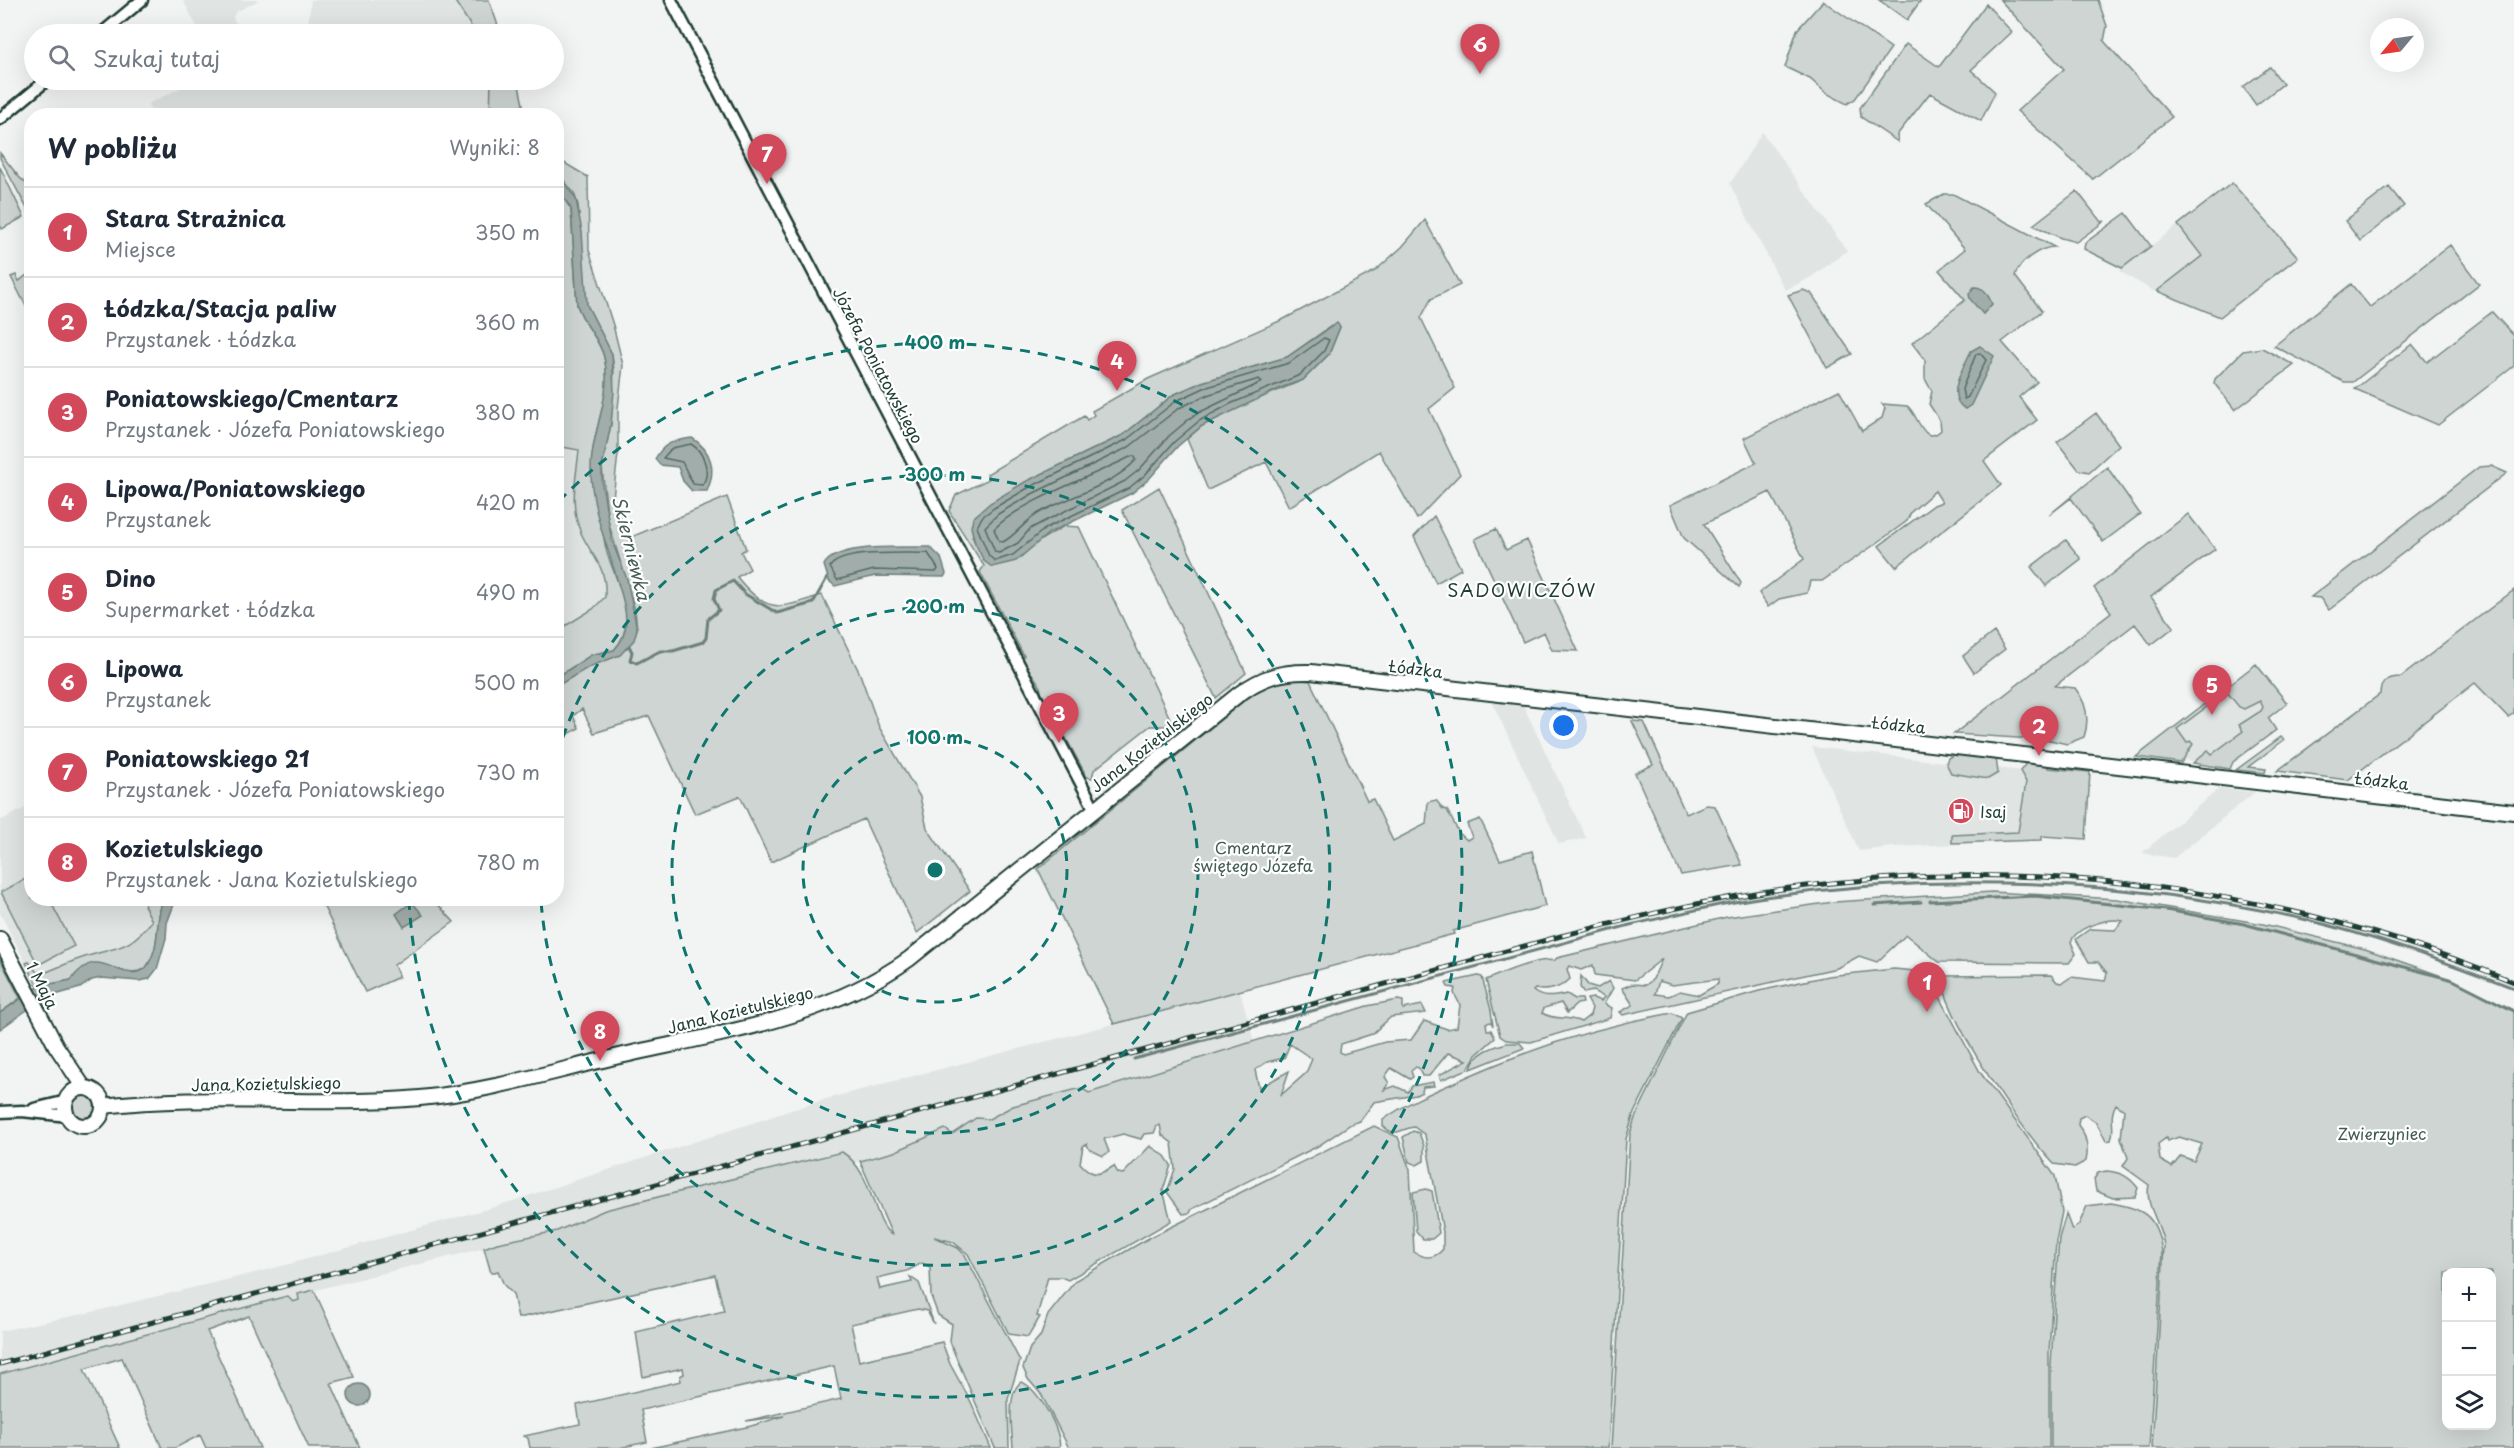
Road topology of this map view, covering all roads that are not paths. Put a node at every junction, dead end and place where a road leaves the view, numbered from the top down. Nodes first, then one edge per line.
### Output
1 (142, 0) edge
2 (671, 0) edge
3 (113, 24) edge
4 (35, 90) edge
5 (0, 119) edge
6 (1280, 672) joint
7 (1094, 808) junction
8 (2514, 812) edge
9 (0, 939) edge
10 (74, 1094) junction
11 (103, 1106) junction
12 (22, 1111) junction
13 (0, 1112) edge
14 (68, 1116) junction

1 - 3 street
2 - 7 street, Józefa Poniatowskiego
4 - 5 street
6 - 7 main road, Jana Kozietulskiego
6 - 8 main road, Łódzka
7 - 11 main road, Jana Kozietulskiego
9 - 10 main road, 1 Maja
10 - 11 main road
10 - 12 street
10 - 14 main road
11 - 14 main road
12 - 13 street
12 - 14 street

